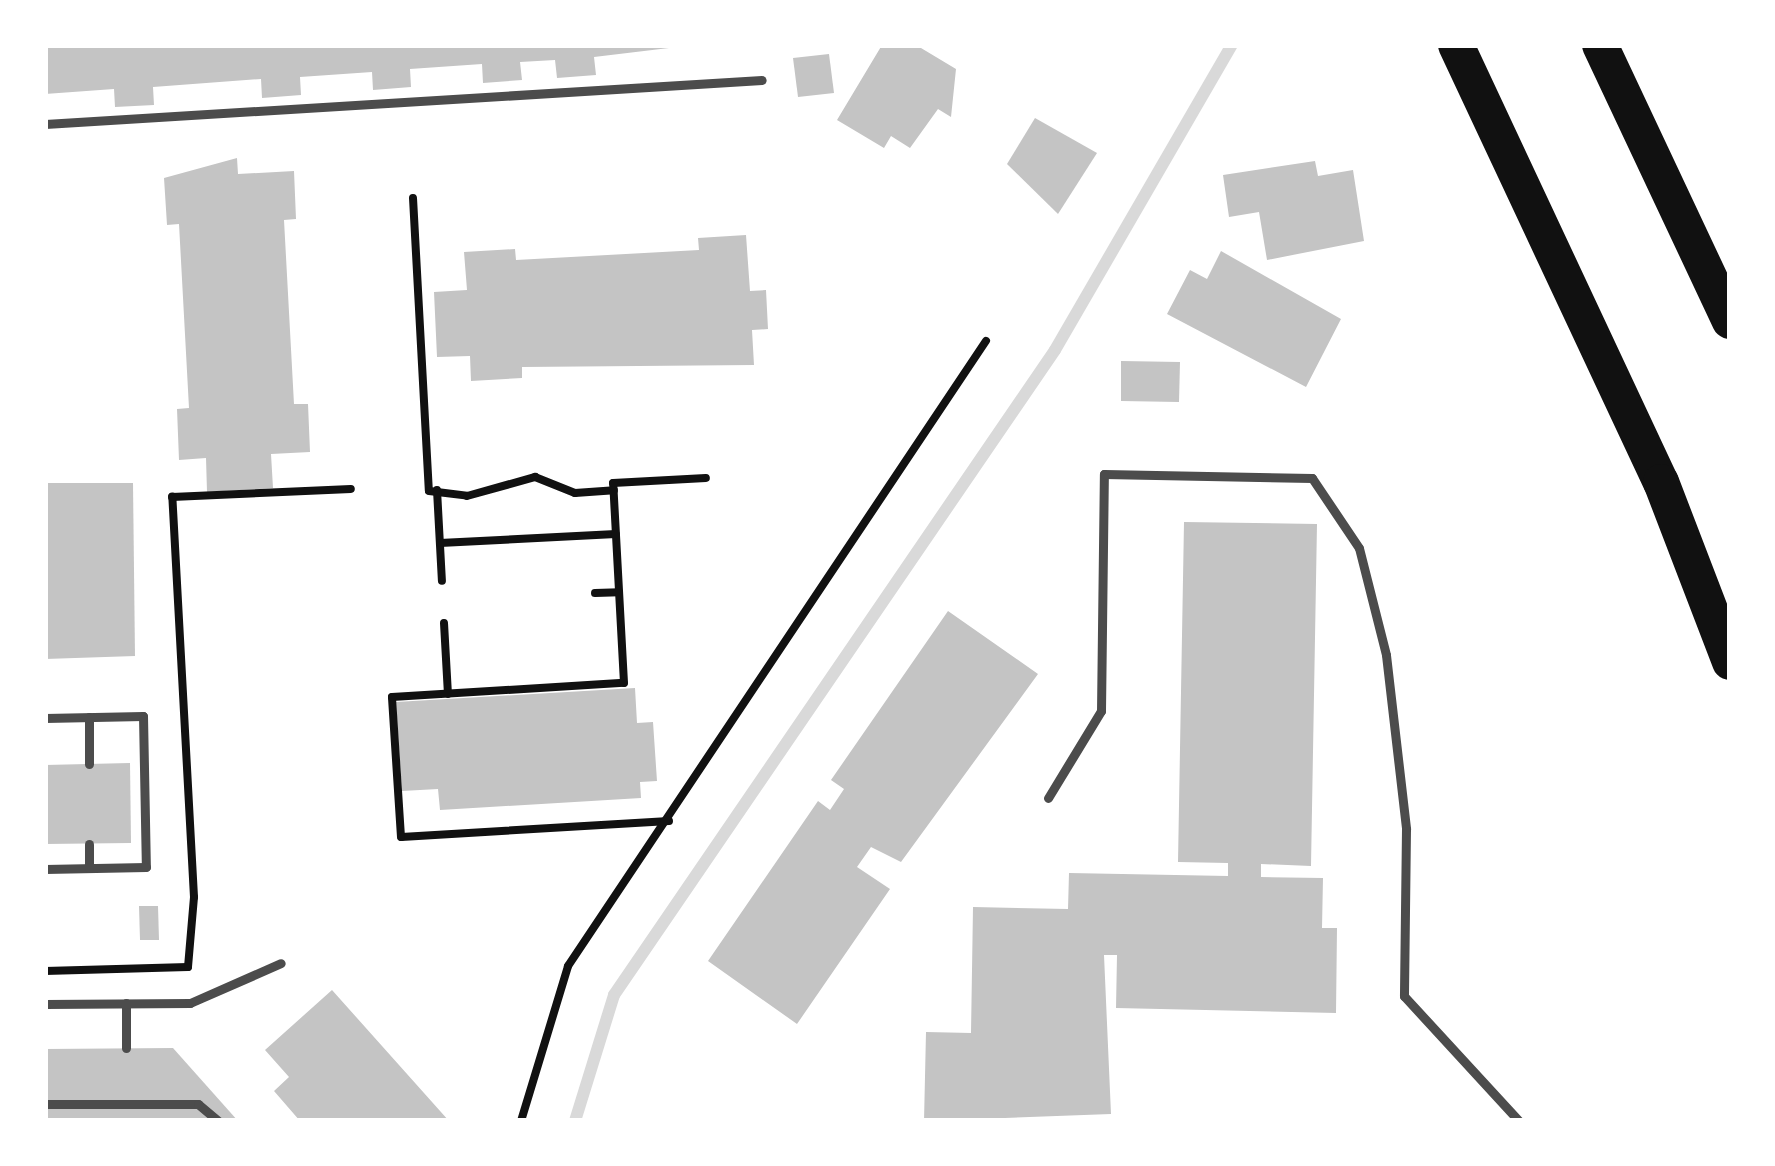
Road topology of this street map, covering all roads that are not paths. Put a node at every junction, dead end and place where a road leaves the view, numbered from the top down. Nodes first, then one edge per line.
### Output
1 (1456, 45) edge
2 (1600, 45) edge
3 (762, 80) dead end
4 (45, 124) edge
5 (1730, 321) edge
6 (1730, 662) edge
7 (88, 717) junction
8 (45, 718) edge
9 (89, 764) dead end
10 (1048, 798) dead end
11 (88, 844) dead end
12 (89, 868) junction
13 (45, 869) edge
14 (281, 963) dead end
15 (45, 1004) edge
16 (126, 1004) junction
17 (126, 1048) dead end
18 (46, 1104) edge
19 (47, 1121) edge
20 (218, 1121) edge
21 (1519, 1121) edge

1 - 6 highway
2 - 5 highway
3 - 4 lane
7 - 8 lane
7 - 9 lane
7 - 12 lane
10 - 21 lane
11 - 12 lane
12 - 13 lane
14 - 16 lane
15 - 16 lane
16 - 17 lane
18 - 19 lane
18 - 20 lane

